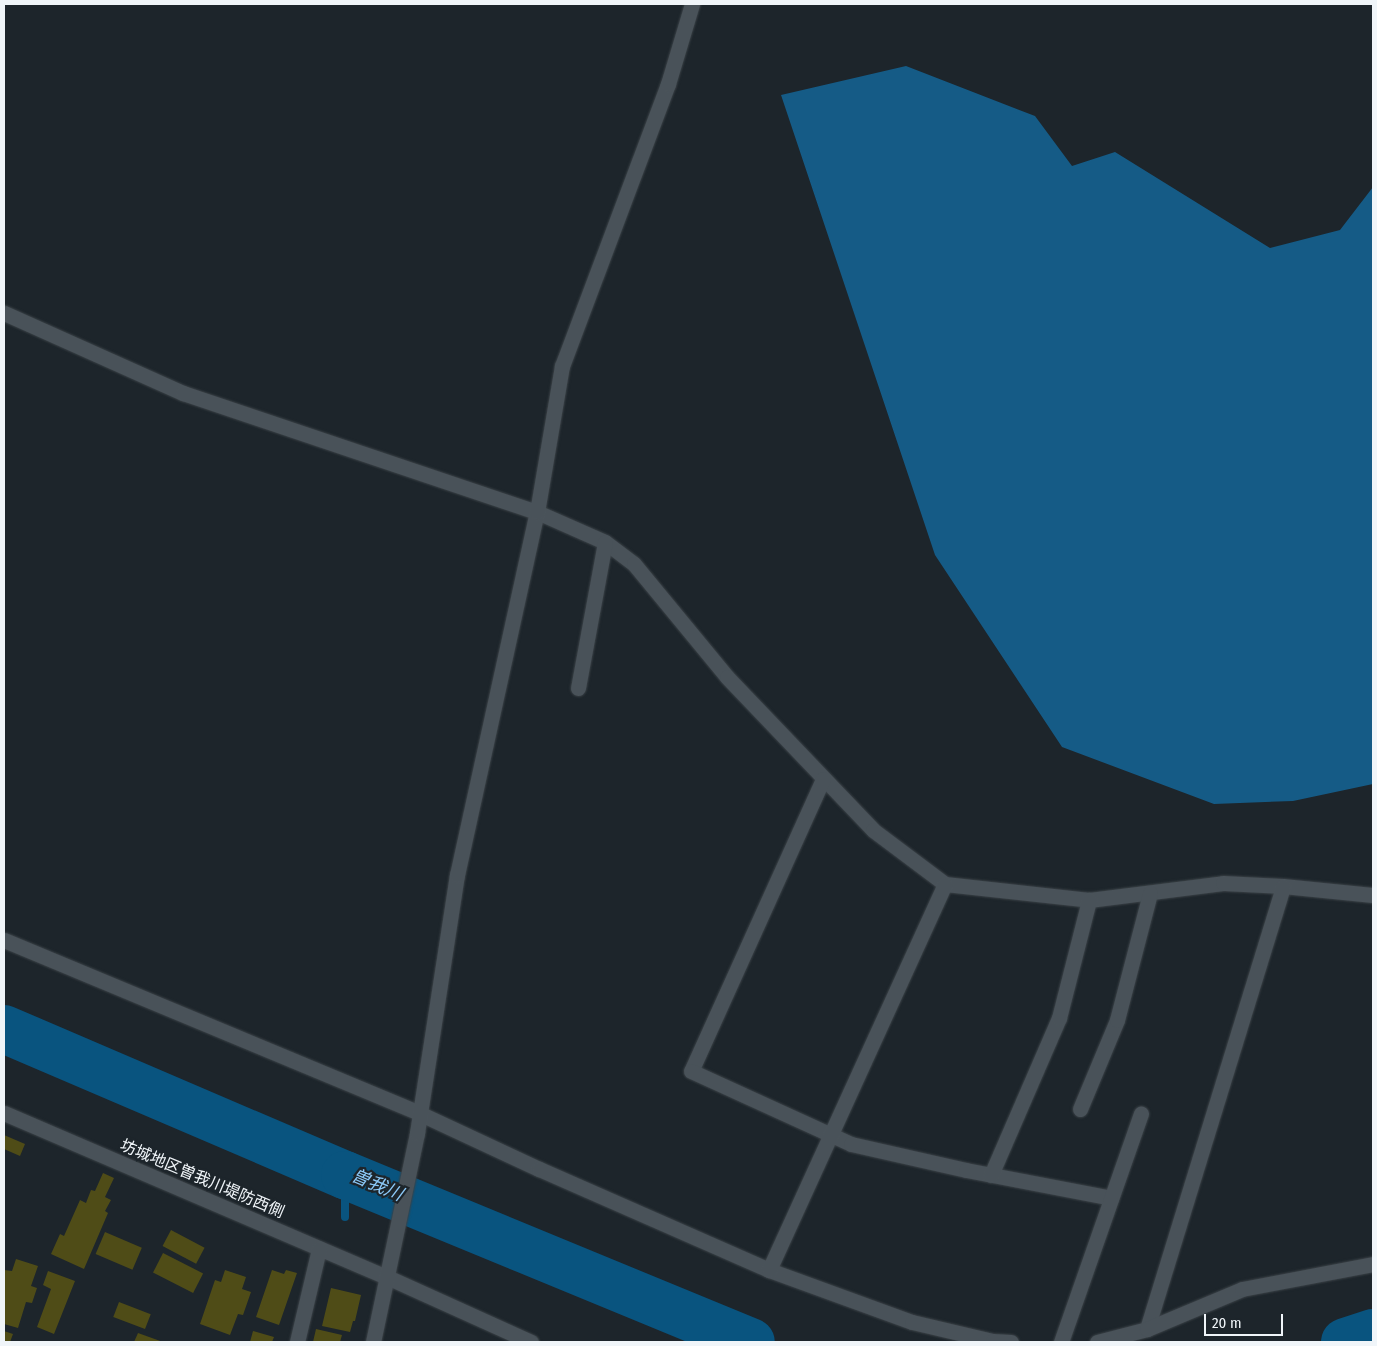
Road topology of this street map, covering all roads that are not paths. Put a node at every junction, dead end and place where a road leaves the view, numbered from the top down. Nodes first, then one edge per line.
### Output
1 (692, 4) edge
2 (4, 313) edge
3 (537, 512) junction
4 (605, 542) junction
5 (578, 688) dead end
6 (823, 779) junction
7 (945, 884) junction
8 (1283, 886) junction
9 (1150, 892) junction
10 (1373, 895) edge
11 (1089, 900) junction
12 (4, 940) edge
13 (1080, 1109) dead end
14 (4, 1113) edge
15 (420, 1114) junction
16 (1140, 1114) dead end
17 (832, 1135) junction
18 (991, 1175) junction
19 (1111, 1198) junction
20 (319, 1248) junction
21 (1373, 1264) edge
22 (769, 1270) junction
23 (388, 1272) junction
24 (1147, 1329) junction
25 (296, 1342) edge
26 (373, 1342) edge
27 (531, 1342) edge
28 (1011, 1342) edge
29 (1061, 1342) edge
30 (1097, 1342) edge

1 - 3 street
2 - 3 street
3 - 4 street
3 - 15 street
4 - 5 street
4 - 6 street
6 - 7 street
6 - 17 street
7 - 11 street
7 - 17 street
8 - 9 street
8 - 10 street
8 - 24 street
9 - 11 street
9 - 13 street
11 - 18 street
12 - 15 street
14 - 20 street, 坊城地区曽我川堤防西側
15 - 22 street
15 - 23 street
16 - 19 street
17 - 18 street
17 - 22 street
18 - 19 street
19 - 29 street
20 - 23 street, 坊城地区曽我川堤防西側
20 - 25 street
21 - 24 street
22 - 28 street
23 - 26 street
23 - 27 street, 坊城地区曽我川堤防西側
24 - 30 street

